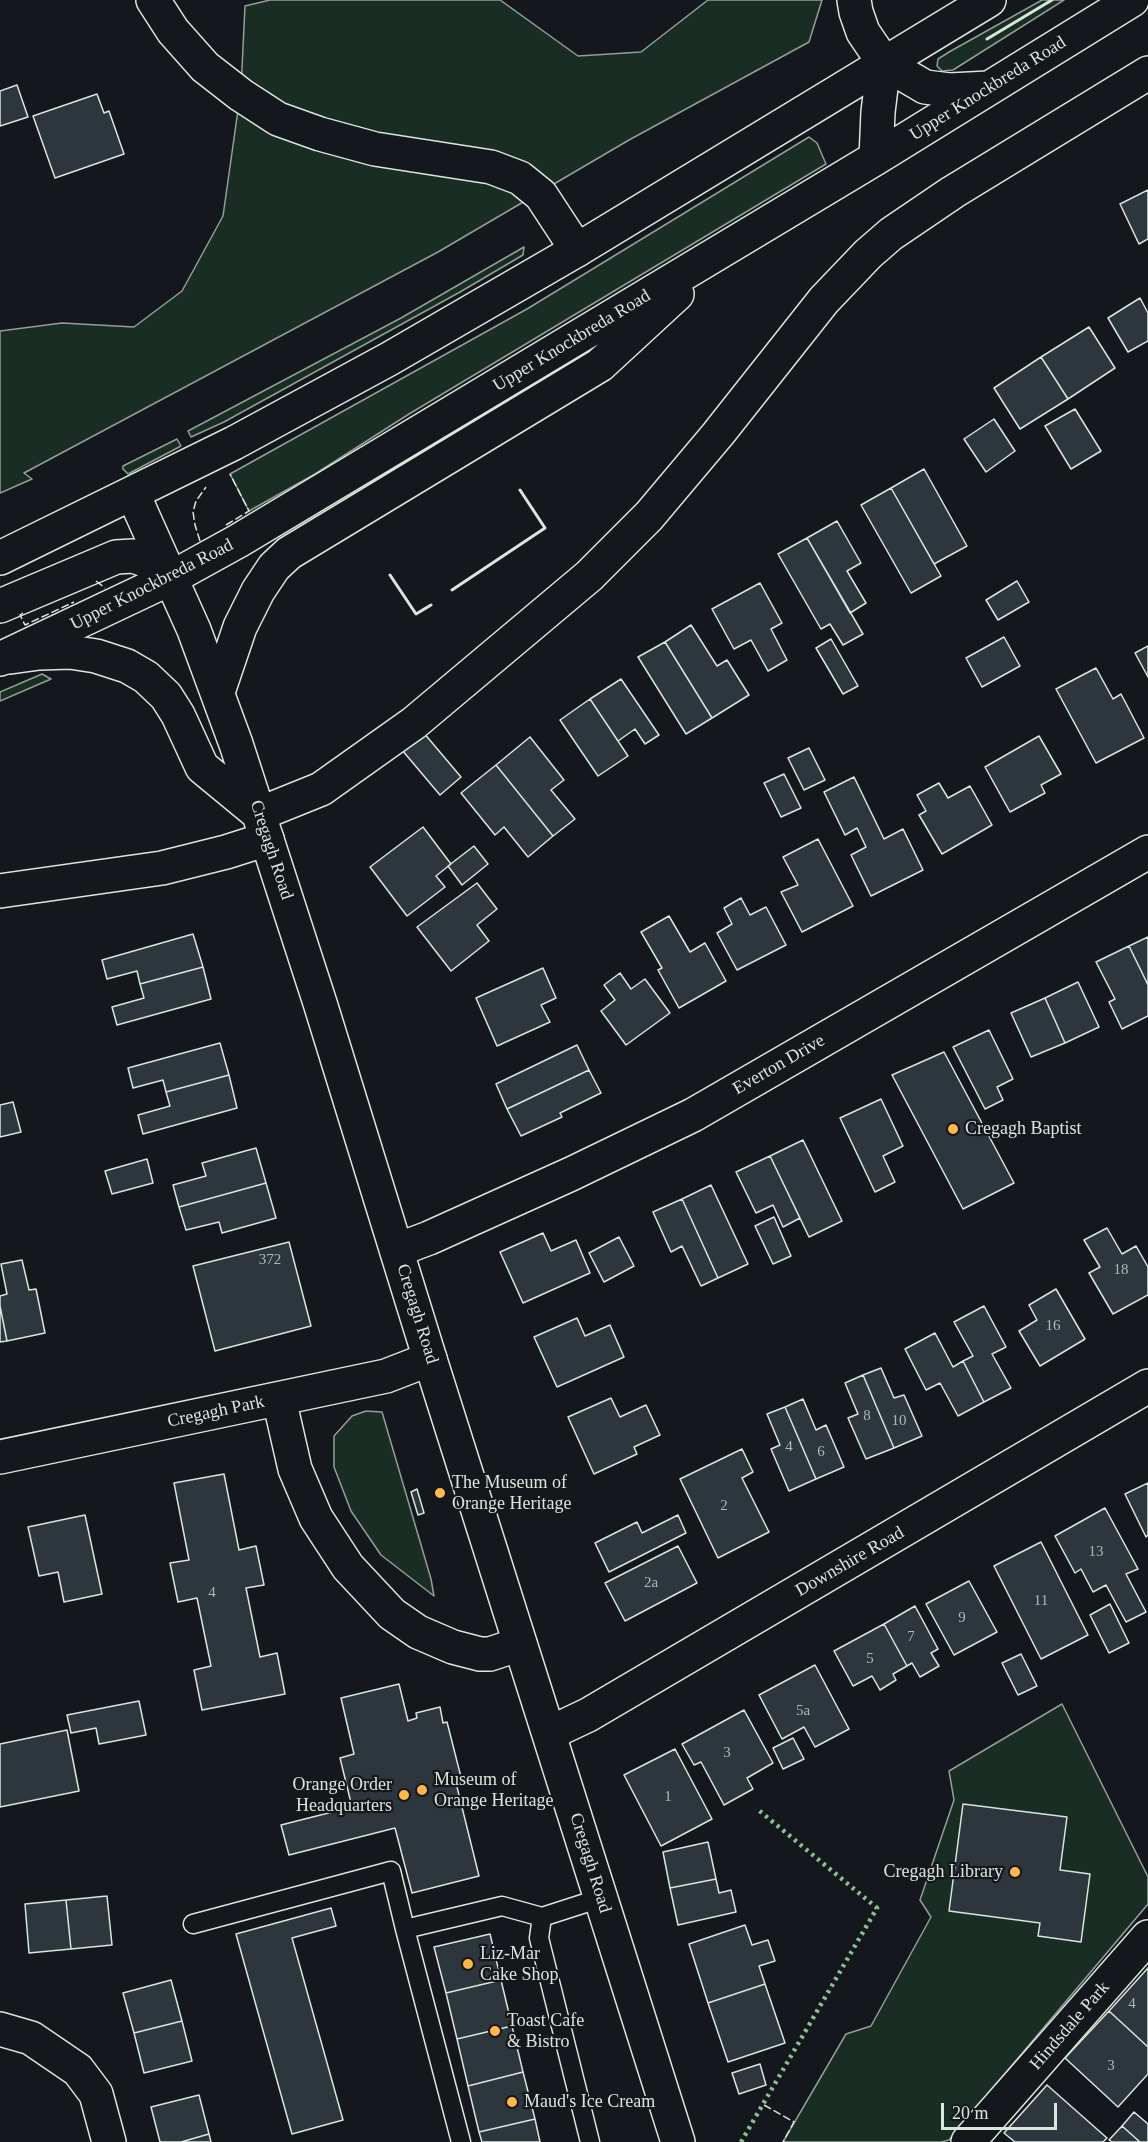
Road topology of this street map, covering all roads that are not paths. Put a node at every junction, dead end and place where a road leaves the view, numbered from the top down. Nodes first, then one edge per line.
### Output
1 (153, 0) edge
2 (854, 0) edge
3 (989, 0) edge
4 (1132, 0) edge
5 (884, 63) junction
6 (1148, 73) edge
7 (990, 88) junction
8 (876, 158) junction
9 (729, 246) junction
10 (577, 250) junction
11 (133, 494) junction
12 (0, 558) edge
13 (171, 578) junction
14 (0, 606) edge
15 (1, 659) edge
16 (218, 692) junction
17 (263, 826) junction
18 (1148, 852) edge
19 (0, 891) edge
20 (397, 1250) junction
21 (430, 1359) junction
22 (1148, 1386) edge
23 (279, 1399) junction
24 (0, 1457) edge
25 (520, 1644) junction
26 (550, 1733) junction
27 (601, 1898) junction
28 (542, 1917) junction
29 (193, 1924) dead end
30 (405, 1929) junction
31 (1148, 1937) edge
32 (0, 2029) edge
33 (108, 2142) edge
34 (461, 2142) edge
35 (590, 2142) edge
36 (678, 2142) edge
37 (968, 2142) edge

1 - 10 main road
2 - 5 main road
3 - 5 main road
4 - 7 main road, Upper Knockbreda Road
5 - 7 main road
5 - 8 main road
5 - 10 main road
6 - 17 main road
7 - 8 main road, Upper Knockbreda Road
8 - 9 main road, Upper Knockbreda Road
9 - 13 main road, Upper Knockbreda Road
9 - 16 main road
10 - 11 main road
11 - 12 main road
11 - 13 main road, Cregagh Road
13 - 14 main road
13 - 15 main road, Upper Knockbreda Road
13 - 16 main road, Cregagh Road
15 - 17 main road
16 - 17 main road, Cregagh Road
17 - 19 main road
17 - 20 main road, Cregagh Road
18 - 20 main road, Everton Drive
20 - 21 main road, Cregagh Road
21 - 23 main road, Cregagh Park
21 - 25 main road, Cregagh Road
22 - 26 main road, Downshire Road
23 - 24 main road, Cregagh Park
23 - 25 main road
25 - 26 main road, Cregagh Road
26 - 27 main road, Cregagh Road
27 - 28 lane
27 - 36 main road, Cregagh Road
28 - 30 lane
28 - 35 lane
29 - 30 lane
30 - 34 lane
31 - 37 main road, Hindsdale Park
32 - 33 main road

